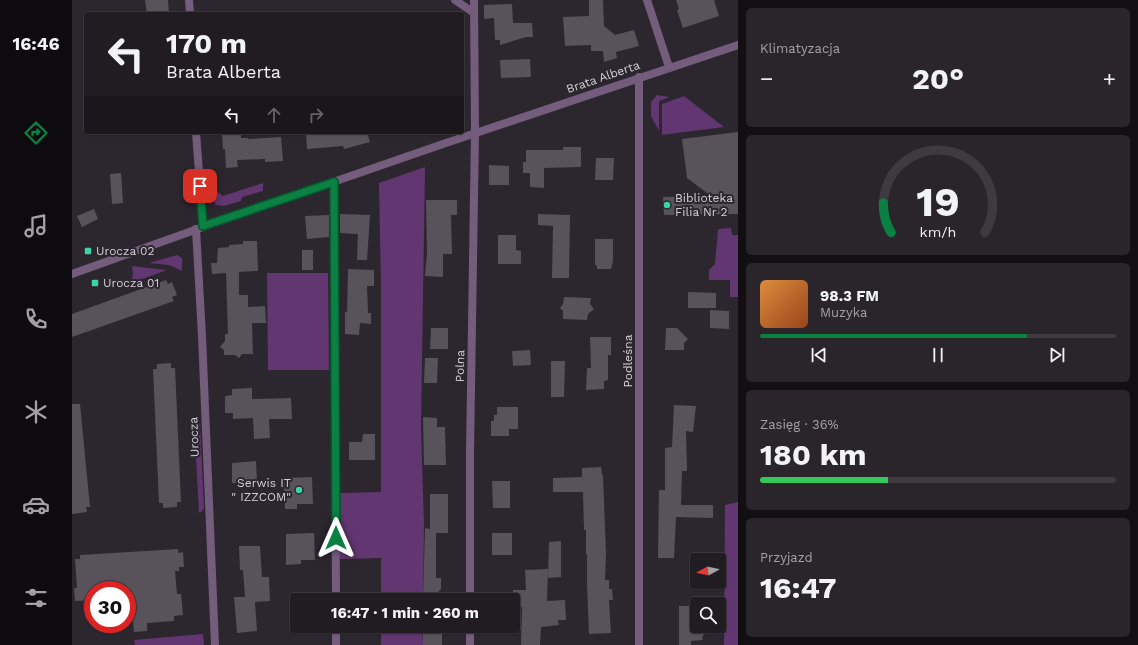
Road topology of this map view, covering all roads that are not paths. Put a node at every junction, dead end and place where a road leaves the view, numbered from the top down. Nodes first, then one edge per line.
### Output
1 (189, 0) edge
2 (455, 0) edge
3 (474, 0) edge
4 (647, 0) edge
5 (190, 12) edge
6 (474, 13) junction
7 (738, 45) edge
8 (669, 67) junction
9 (639, 77) junction
10 (475, 133) junction
11 (196, 134) edge
12 (334, 182) junction
13 (199, 228) junction
14 (72, 274) edge
15 (336, 593) edge
16 (470, 593) edge
17 (336, 633) edge
18 (470, 633) edge
19 (215, 645) edge
20 (336, 645) edge
21 (470, 645) edge
22 (639, 645) edge

1 - 5 street
2 - 6 street
3 - 6 street
4 - 8 street
6 - 10 street
7 - 8 street, Brata Alberta
8 - 9 street, Brata Alberta
9 - 10 street, Brata Alberta
9 - 22 street, Podleśna
10 - 12 street, Brata Alberta
10 - 16 street, Polna
11 - 13 street, Urocza
12 - 13 street, Brata Alberta
12 - 15 street
13 - 14 street, Brata Alberta
13 - 19 street, Urocza
17 - 20 street
18 - 21 street

